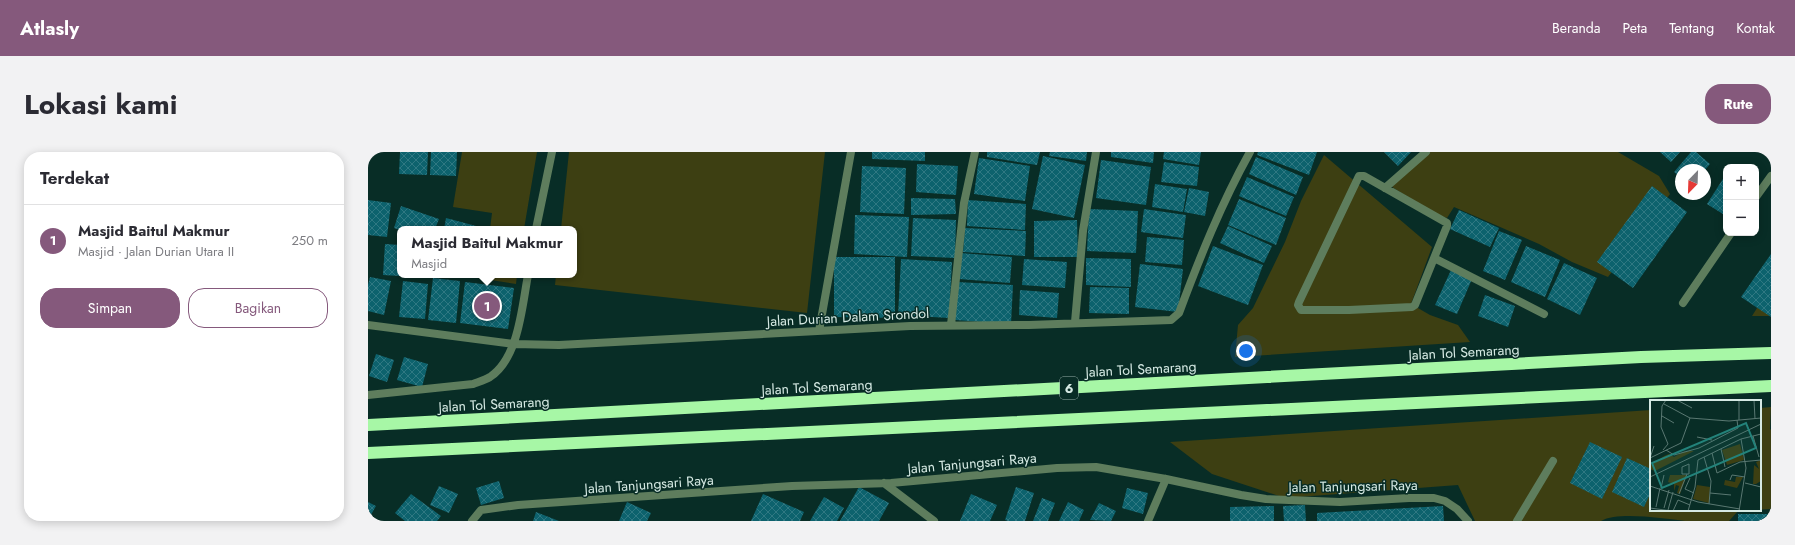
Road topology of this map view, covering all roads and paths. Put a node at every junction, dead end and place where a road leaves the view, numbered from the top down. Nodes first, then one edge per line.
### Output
1 (552, 152) edge
2 (851, 152) edge
3 (975, 152) edge
4 (1096, 152) edge
5 (1250, 152) edge
6 (1426, 152) edge
7 (1771, 176) edge
8 (1385, 188) junction
9 (1759, 193) edge
10 (537, 226) edge
11 (1729, 236) edge
12 (1434, 258) junction
13 (527, 278) edge
14 (1683, 303) dead end
15 (1544, 314) dead end
16 (1075, 322) junction
17 (368, 325) edge
18 (952, 325) junction
19 (819, 331) junction
20 (514, 344) junction
21 (1771, 353) edge
22 (1771, 386) edge
23 (368, 395) edge
24 (368, 425) edge
25 (368, 453) edge
26 (1554, 461) dead end
27 (1166, 479) junction
28 (884, 483) junction
29 (472, 521) edge
30 (934, 521) edge
31 (1148, 521) edge
32 (1468, 521) edge
33 (1517, 521) edge

1 - 10 street
2 - 19 street
3 - 18 street
4 - 16 street
5 - 16 street, Jalan Durian Dalam Srondol
6 - 8 street
7 - 9 street
8 - 12 street
8 - 12 street
11 - 14 street
12 - 15 street
13 - 20 street
16 - 18 street, Jalan Durian Dalam Srondol
17 - 20 street, Jalan Durian Dalam Srondol
18 - 19 street, Jalan Durian Dalam Srondol
19 - 20 street, Jalan Durian Dalam Srondol
20 - 23 street
21 - 24 highway, Jalan Tol Semarang / 6
22 - 25 highway, 6
26 - 33 street
27 - 28 street, Jalan Tanjungsari Raya
27 - 31 street
27 - 32 street, Jalan Tanjungsari Raya
28 - 29 street, Jalan Tanjungsari Raya
28 - 30 street

